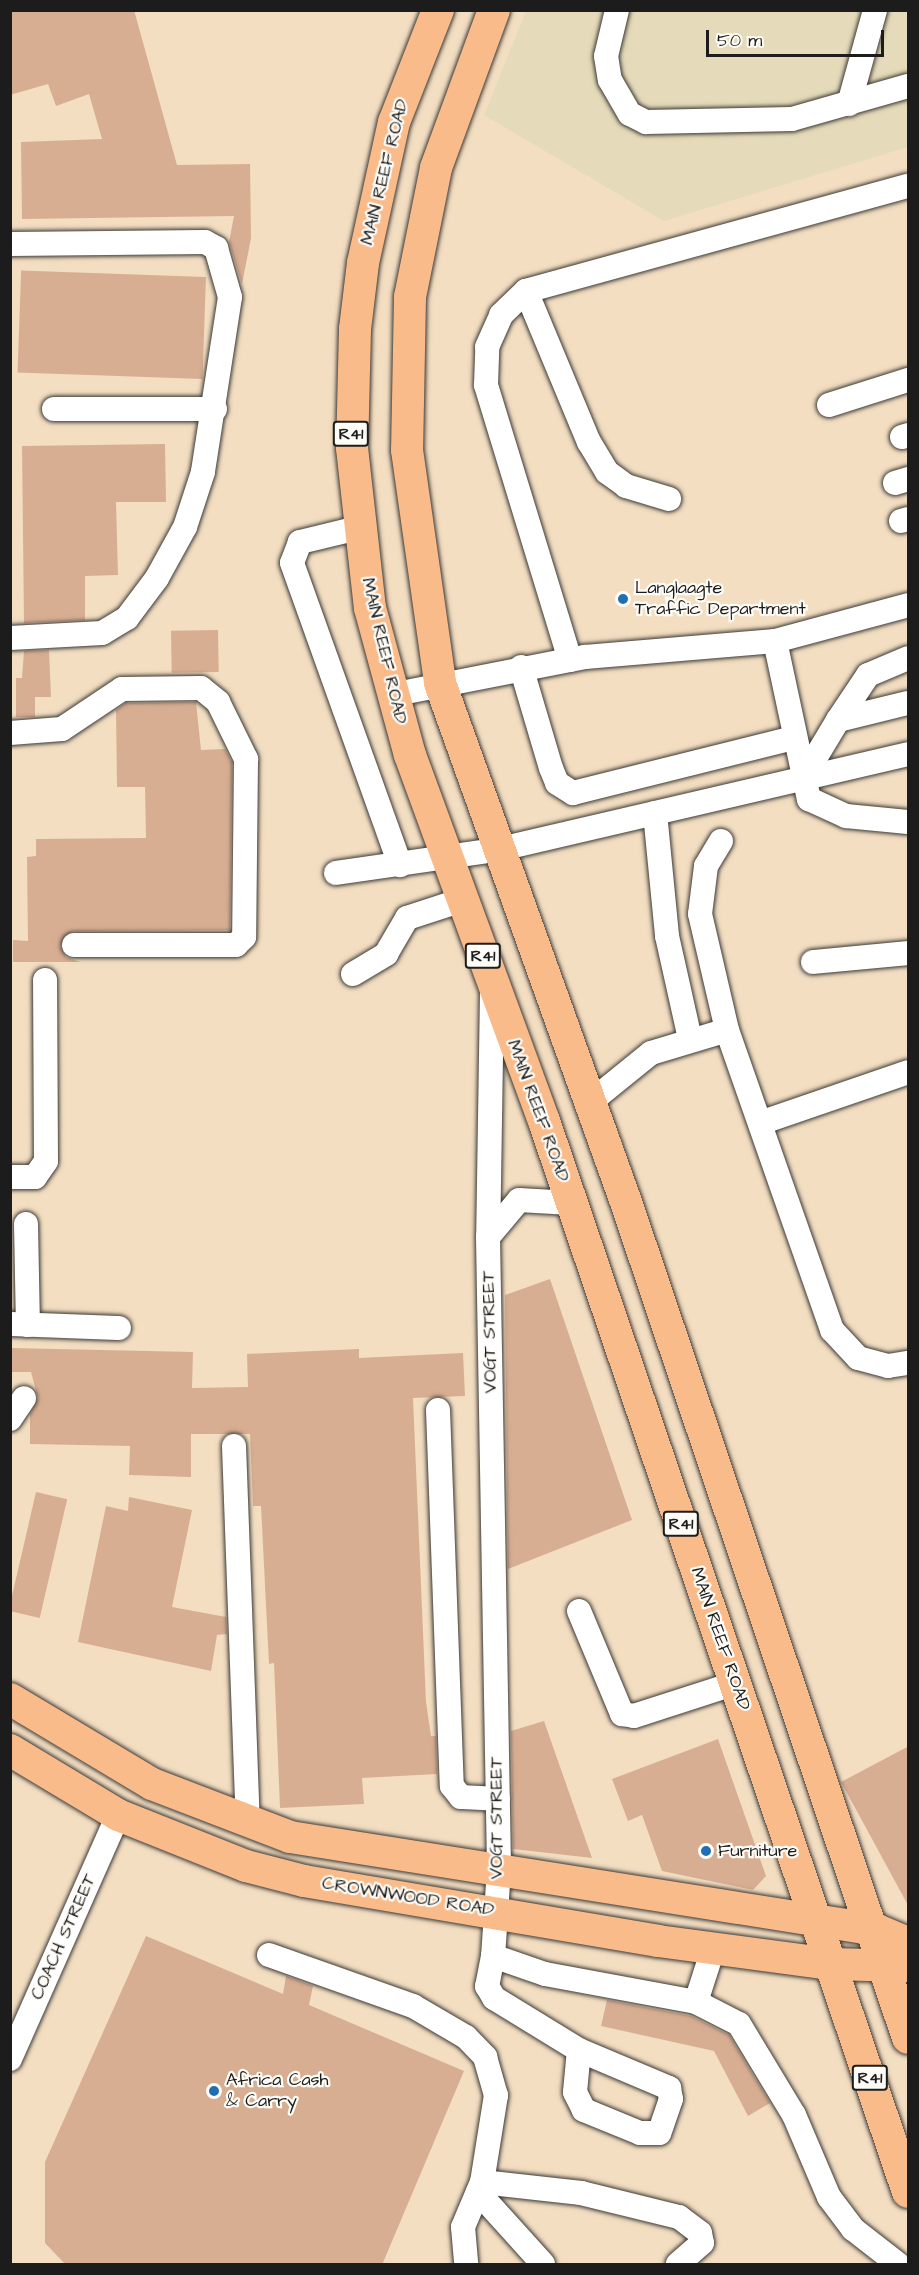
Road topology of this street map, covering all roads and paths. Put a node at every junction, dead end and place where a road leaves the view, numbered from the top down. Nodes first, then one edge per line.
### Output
1 (438, 10) edge
2 (494, 10) edge
3 (617, 10) edge
4 (874, 10) edge
5 (909, 86) edge
6 (849, 104) junction
7 (909, 186) edge
8 (10, 244) edge
9 (526, 291) junction
10 (909, 380) edge
11 (829, 405) dead end
12 (54, 409) dead end
13 (215, 410) junction
14 (669, 499) dead end
15 (358, 528) junction
16 (909, 605) edge
17 (10, 638) edge
18 (775, 641) junction
19 (909, 658) edge
20 (570, 660) junction
21 (521, 667) junction
22 (440, 683) junction
23 (391, 695) junction
24 (909, 703) edge
25 (838, 720) junction
26 (10, 733) edge
27 (793, 738) junction
28 (909, 754) edge
29 (802, 780) junction
30 (655, 813) junction
31 (909, 822) edge
32 (721, 841) dead end
33 (496, 850) junction
34 (447, 858) junction
35 (400, 865) junction
36 (336, 873) dead end
37 (462, 900) junction
38 (74, 945) dead end
39 (909, 953) edge
40 (813, 962) dead end
41 (353, 974) dead end
42 (45, 980) dead end
43 (492, 981) junction
44 (727, 1030) junction
45 (690, 1040) junction
46 (909, 1072) edge
47 (588, 1104) junction
48 (544, 1121) junction
49 (763, 1122) junction
50 (10, 1177) edge
51 (571, 1203) junction
52 (26, 1224) dead end
53 (488, 1237) junction
54 (19, 1325) edge
55 (118, 1328) dead end
56 (909, 1364) edge
57 (24, 1398) dead end
58 (438, 1410) dead end
59 (10, 1419) edge
60 (234, 1446) dead end
61 (579, 1611) dead end
62 (736, 1683) junction
63 (10, 1699) edge
64 (10, 1750) edge
65 (498, 1799) junction
66 (118, 1815) junction
67 (248, 1824) junction
68 (499, 1869) junction
69 (495, 1910) junction
70 (819, 1925) junction
71 (877, 1930) junction
72 (909, 1943) edge
73 (713, 1949) junction
74 (269, 1955) dead end
75 (492, 1956) junction
76 (831, 1964) junction
77 (898, 1967) edge
78 (696, 2002) junction
79 (18, 2022) edge
80 (909, 2038) edge
81 (579, 2050) dead end
82 (10, 2059) edge
83 (480, 2187) junction
84 (909, 2192) edge
85 (466, 2265) edge
86 (543, 2265) edge
87 (678, 2265) edge
88 (898, 2265) edge

1 - 15 main road, MAIN REEF ROAD / R41
2 - 22 main road, R41
3 - 6 street
4 - 6 street
5 - 6 street
7 - 9 street
8 - 13 street
9 - 14 street
9 - 20 street
10 - 11 street
12 - 13 street
13 - 17 street
15 - 23 main road, MAIN REEF ROAD / R41
15 - 35 street
16 - 18 street
18 - 20 street
18 - 27 street
19 - 25 street
20 - 21 street
21 - 22 street
21 - 27 street
22 - 23 street
22 - 33 main road, R41
23 - 34 main road, MAIN REEF ROAD / R41
24 - 25 street
25 - 29 street
26 - 38 street
27 - 29 street
28 - 29 street
29 - 30 street
29 - 31 street
30 - 33 street
30 - 45 street
32 - 44 street
33 - 34 street
33 - 47 main road, R41
34 - 35 street
34 - 37 main road, MAIN REEF ROAD / R41
35 - 36 street
37 - 41 street
37 - 43 main road, MAIN REEF ROAD / R41
39 - 40 street
42 - 50 street
43 - 48 main road, MAIN REEF ROAD / R41
43 - 53 street, VOGT STREET
44 - 45 street
44 - 49 street
45 - 47 street
46 - 49 street
47 - 48 main road
47 - 71 main road, R41
48 - 51 main road, MAIN REEF ROAD / R41
49 - 56 street
51 - 53 street
51 - 62 main road, MAIN REEF ROAD / R41
52 - 54 street
53 - 65 street, VOGT STREET
54 - 55 street
57 - 59 street
58 - 65 street
60 - 67 street
61 - 62 street
62 - 70 main road, MAIN REEF ROAD / R41
63 - 67 main road, CROWNWOOD ROAD
64 - 66 main road, CROWNWOOD ROAD
65 - 68 street, VOGT STREET
66 - 69 main road, CROWNWOOD ROAD
66 - 79 street, COACH STREET
67 - 68 main road, CROWNWOOD ROAD
68 - 69 street, VOGT STREET
68 - 70 main road, CROWNWOOD ROAD
69 - 73 main road, CROWNWOOD ROAD
69 - 75 street, VOGT STREET
70 - 71 main road, CROWNWOOD ROAD
70 - 76 main road, MAIN REEF ROAD / R41
71 - 72 main road, CROWNWOOD ROAD
71 - 77 main road, R41
73 - 76 main road, CROWNWOOD ROAD
73 - 78 street
74 - 83 street
75 - 78 street
75 - 81 street, VOGT STREET
76 - 77 main road, CROWNWOOD ROAD
76 - 84 main road, MAIN REEF ROAD / R41
77 - 80 main road, R41
78 - 88 street
79 - 82 street, COACH STREET
83 - 85 street
83 - 86 street
83 - 87 street

